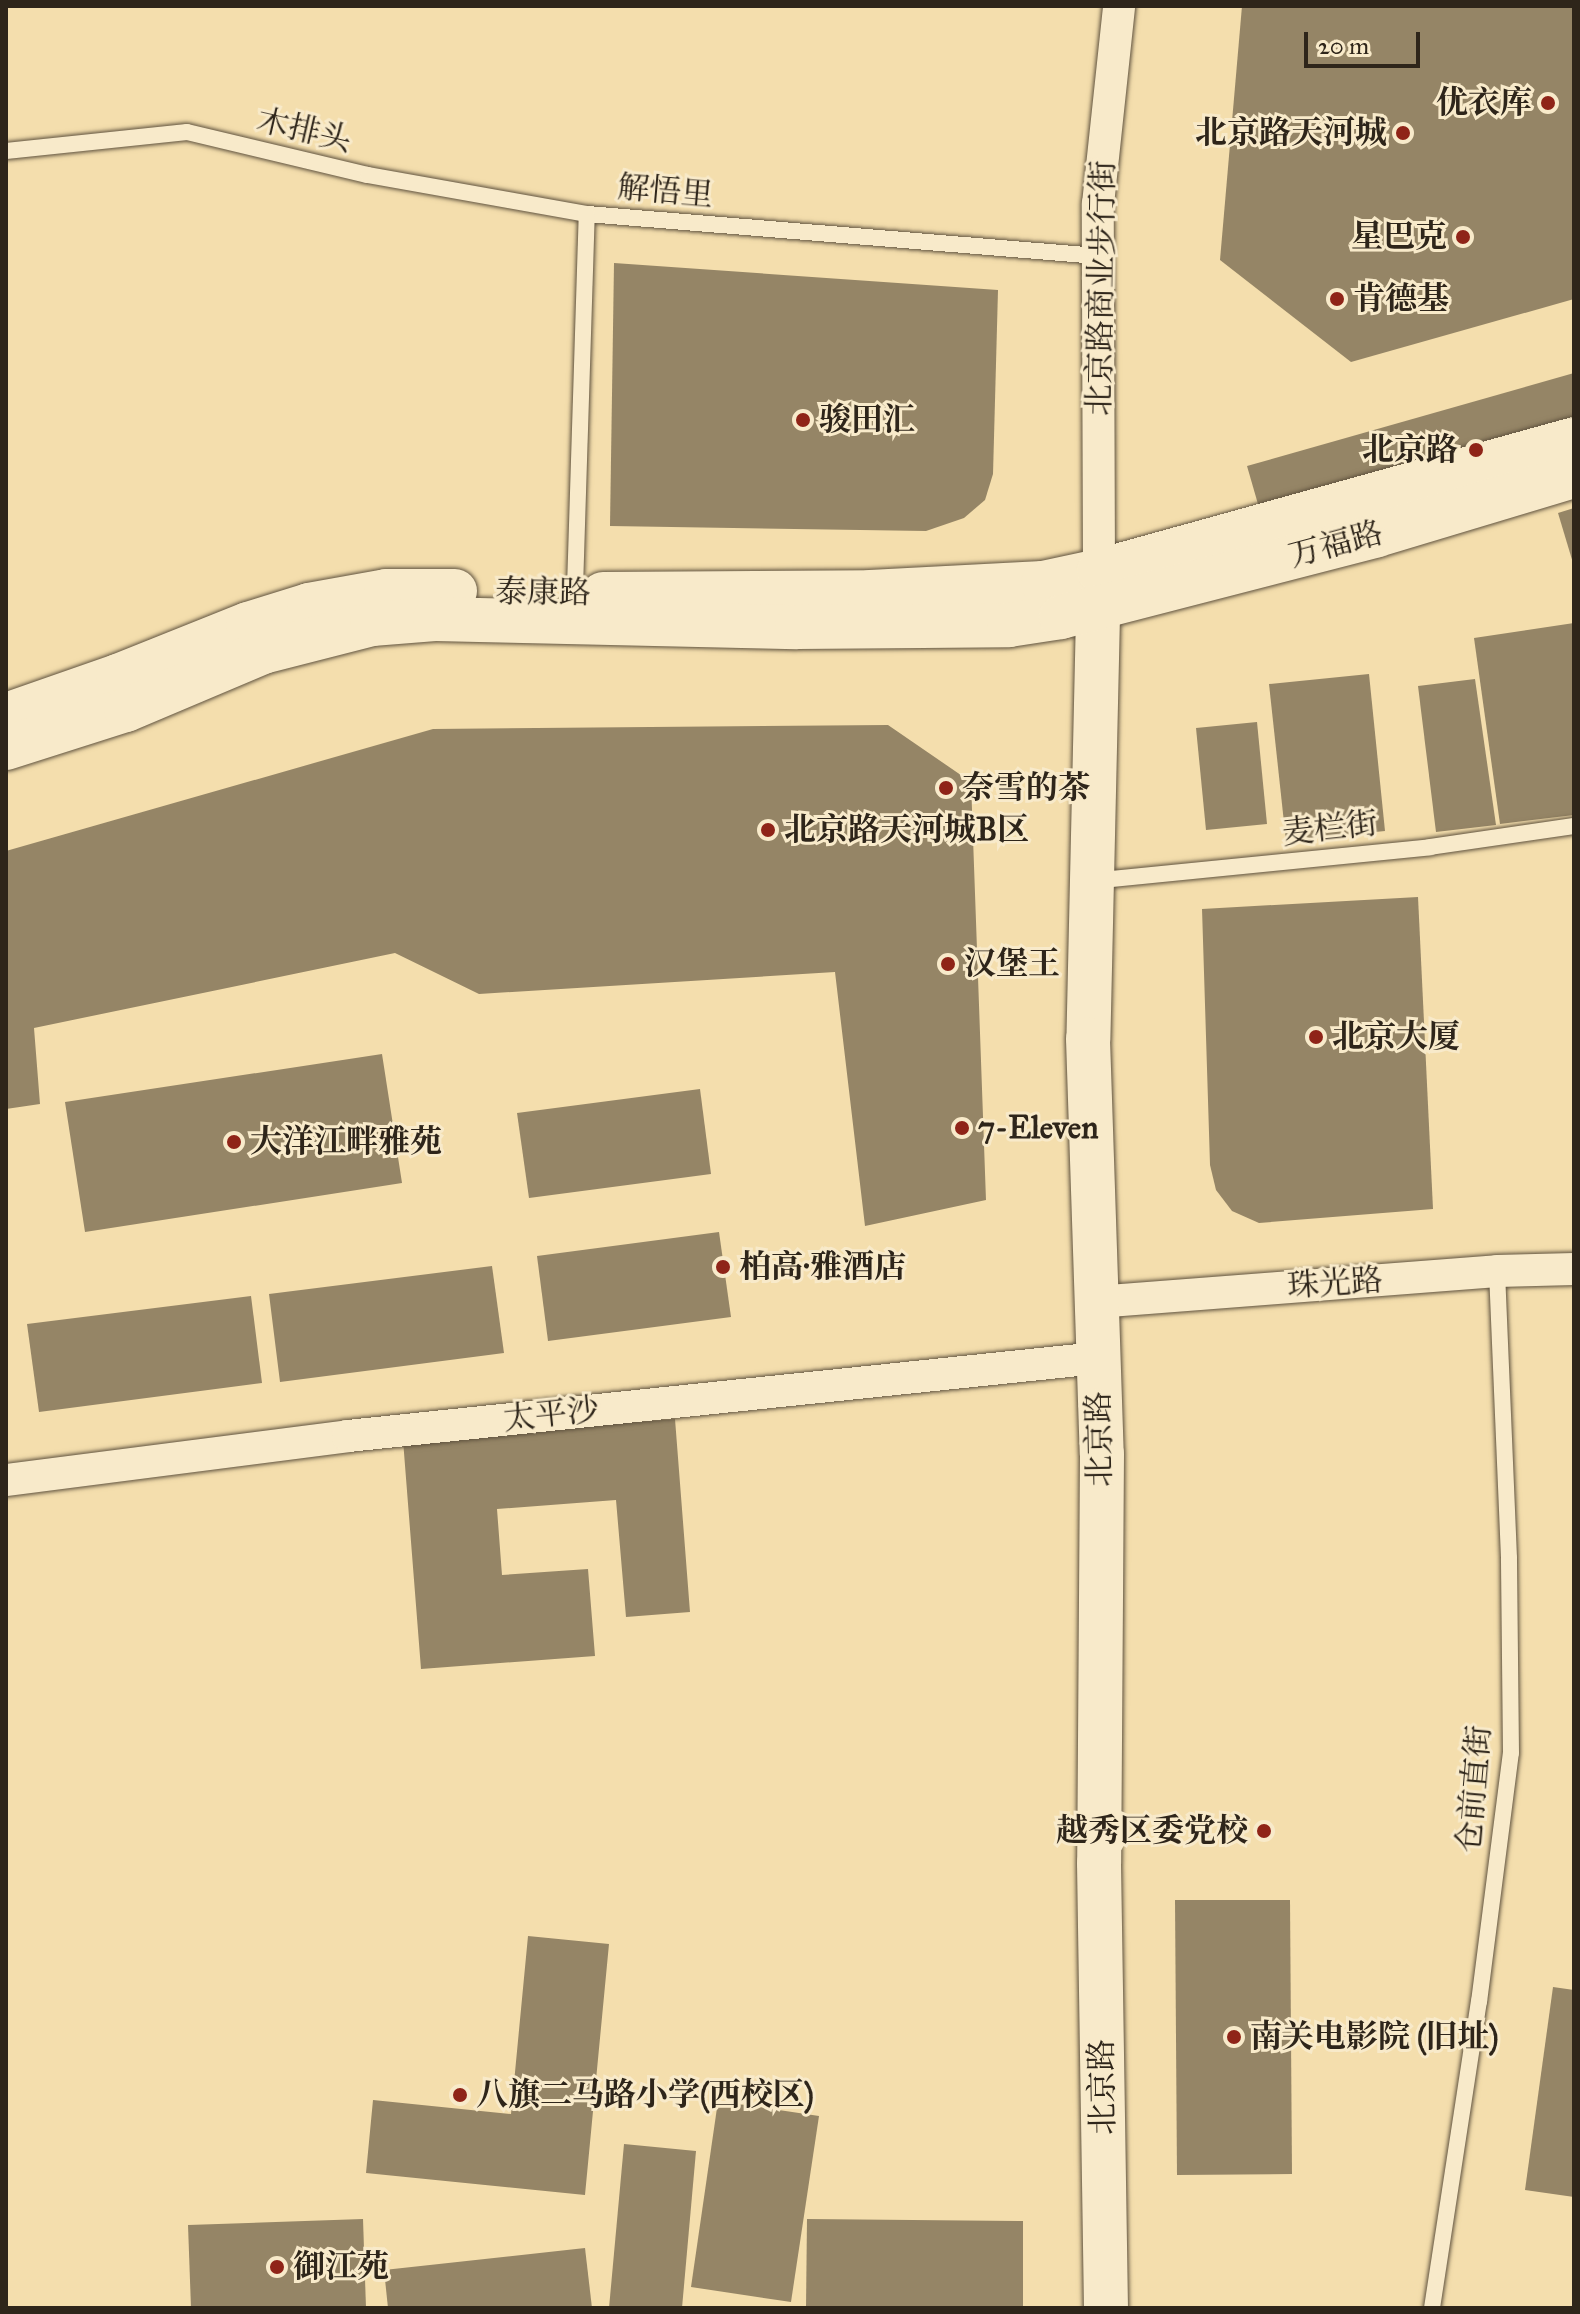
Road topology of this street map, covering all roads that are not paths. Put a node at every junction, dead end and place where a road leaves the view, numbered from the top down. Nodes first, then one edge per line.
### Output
1 (1119, 6) edge
2 (6, 151) edge
3 (587, 214) junction
4 (1098, 256) junction
5 (1574, 439) edge
6 (1574, 476) edge
7 (1098, 588) junction
8 (574, 608) junction
9 (6, 715) edge
10 (6, 748) edge
11 (1574, 826) edge
12 (1090, 881) junction
13 (1574, 1269) edge
14 (1497, 1271) junction
15 (1096, 1302) junction
16 (1098, 1358) junction
17 (6, 1480) edge
18 (1106, 2308) edge
19 (1432, 2308) edge

1 - 4 street, 北京路商业步行街
2 - 3 lane, 木排头
3 - 4 lane, 解悟里
3 - 8 lane, 解悟里
4 - 7 street, 北京路商业步行街
5 - 7 street, 万福路
6 - 7 street, 万福路
7 - 8 street, 泰康路
7 - 12 street, 北京路
8 - 9 street, 泰康路
8 - 10 street, 泰康路
11 - 12 lane, 麦栏街
12 - 15 street, 北京路
13 - 14 street, 珠光路
14 - 15 street, 珠光路
14 - 19 lane, 仓前直街
15 - 16 street, 北京路
16 - 17 street, 太平沙
16 - 18 street, 北京路

